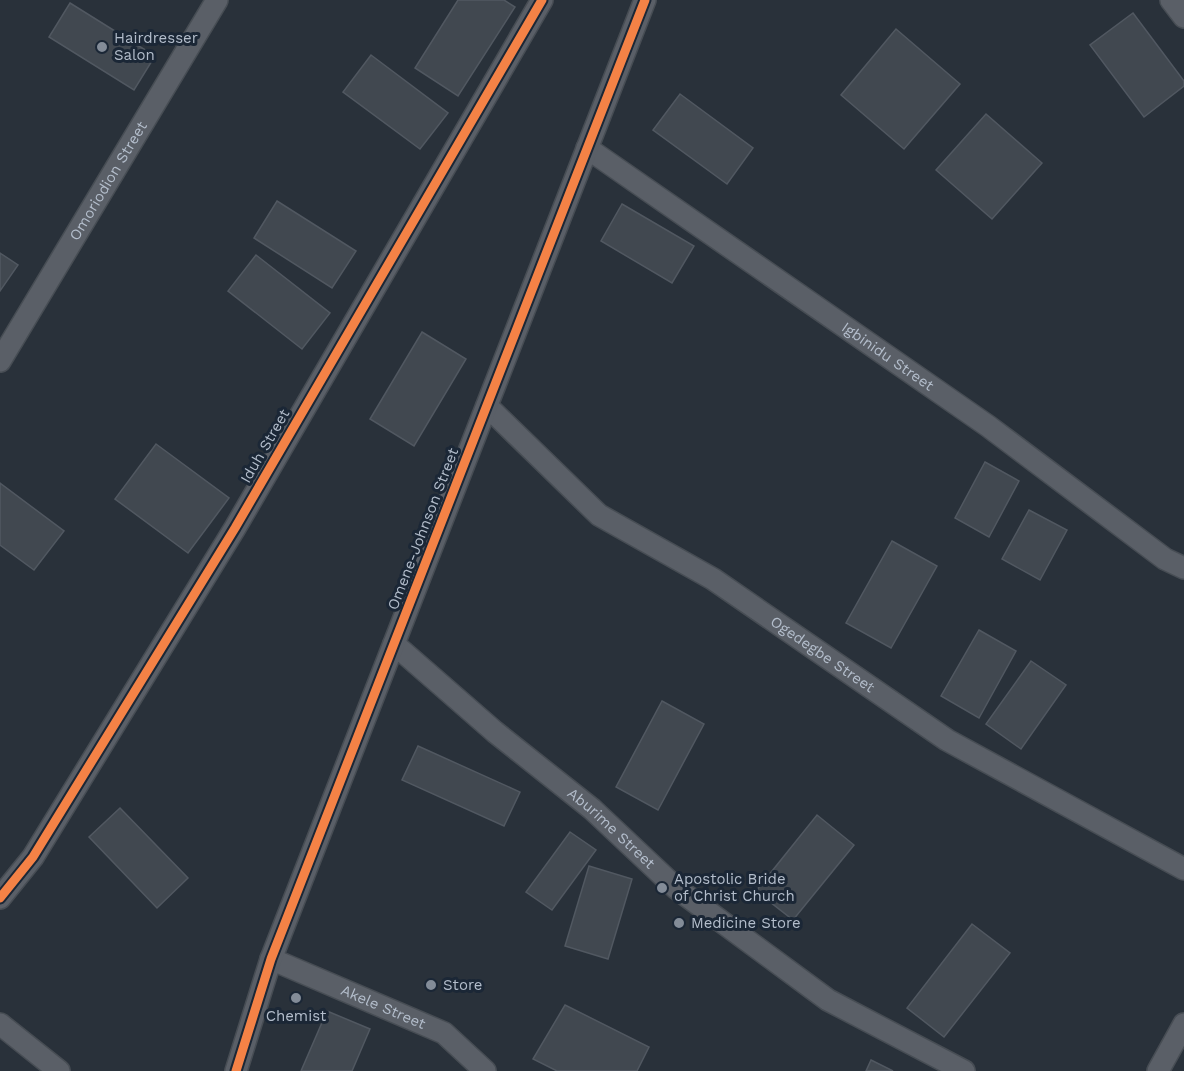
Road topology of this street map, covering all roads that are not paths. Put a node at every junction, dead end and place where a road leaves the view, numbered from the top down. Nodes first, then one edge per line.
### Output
1 (217, 0) edge
2 (542, 0) edge
3 (645, 0) edge
4 (1171, 0) edge
5 (1184, 17) edge
6 (587, 148) junction
7 (0, 361) edge
8 (487, 406) junction
9 (1184, 568) edge
10 (394, 644) junction
11 (1184, 869) edge
12 (0, 898) edge
13 (271, 959) junction
14 (0, 1024) edge
15 (1184, 1024) edge
16 (59, 1071) edge
17 (236, 1071) edge
18 (485, 1071) edge
19 (964, 1071) edge
20 (1158, 1071) edge

1 - 7 street, Omoriodion Street
2 - 12 street, Iduh Street
3 - 6 street, Omene-Johnson Street
4 - 5 street
6 - 8 street, Omene-Johnson Street
6 - 9 street, Igbinidu Street
8 - 10 street, Omene-Johnson Street
8 - 11 street, Ogedegbe Street
10 - 13 street, Omene-Johnson Street
10 - 19 street, Aburime Street
13 - 17 street, Omene-Johnson Street
13 - 18 street, Akele Street
14 - 16 street
15 - 20 street

